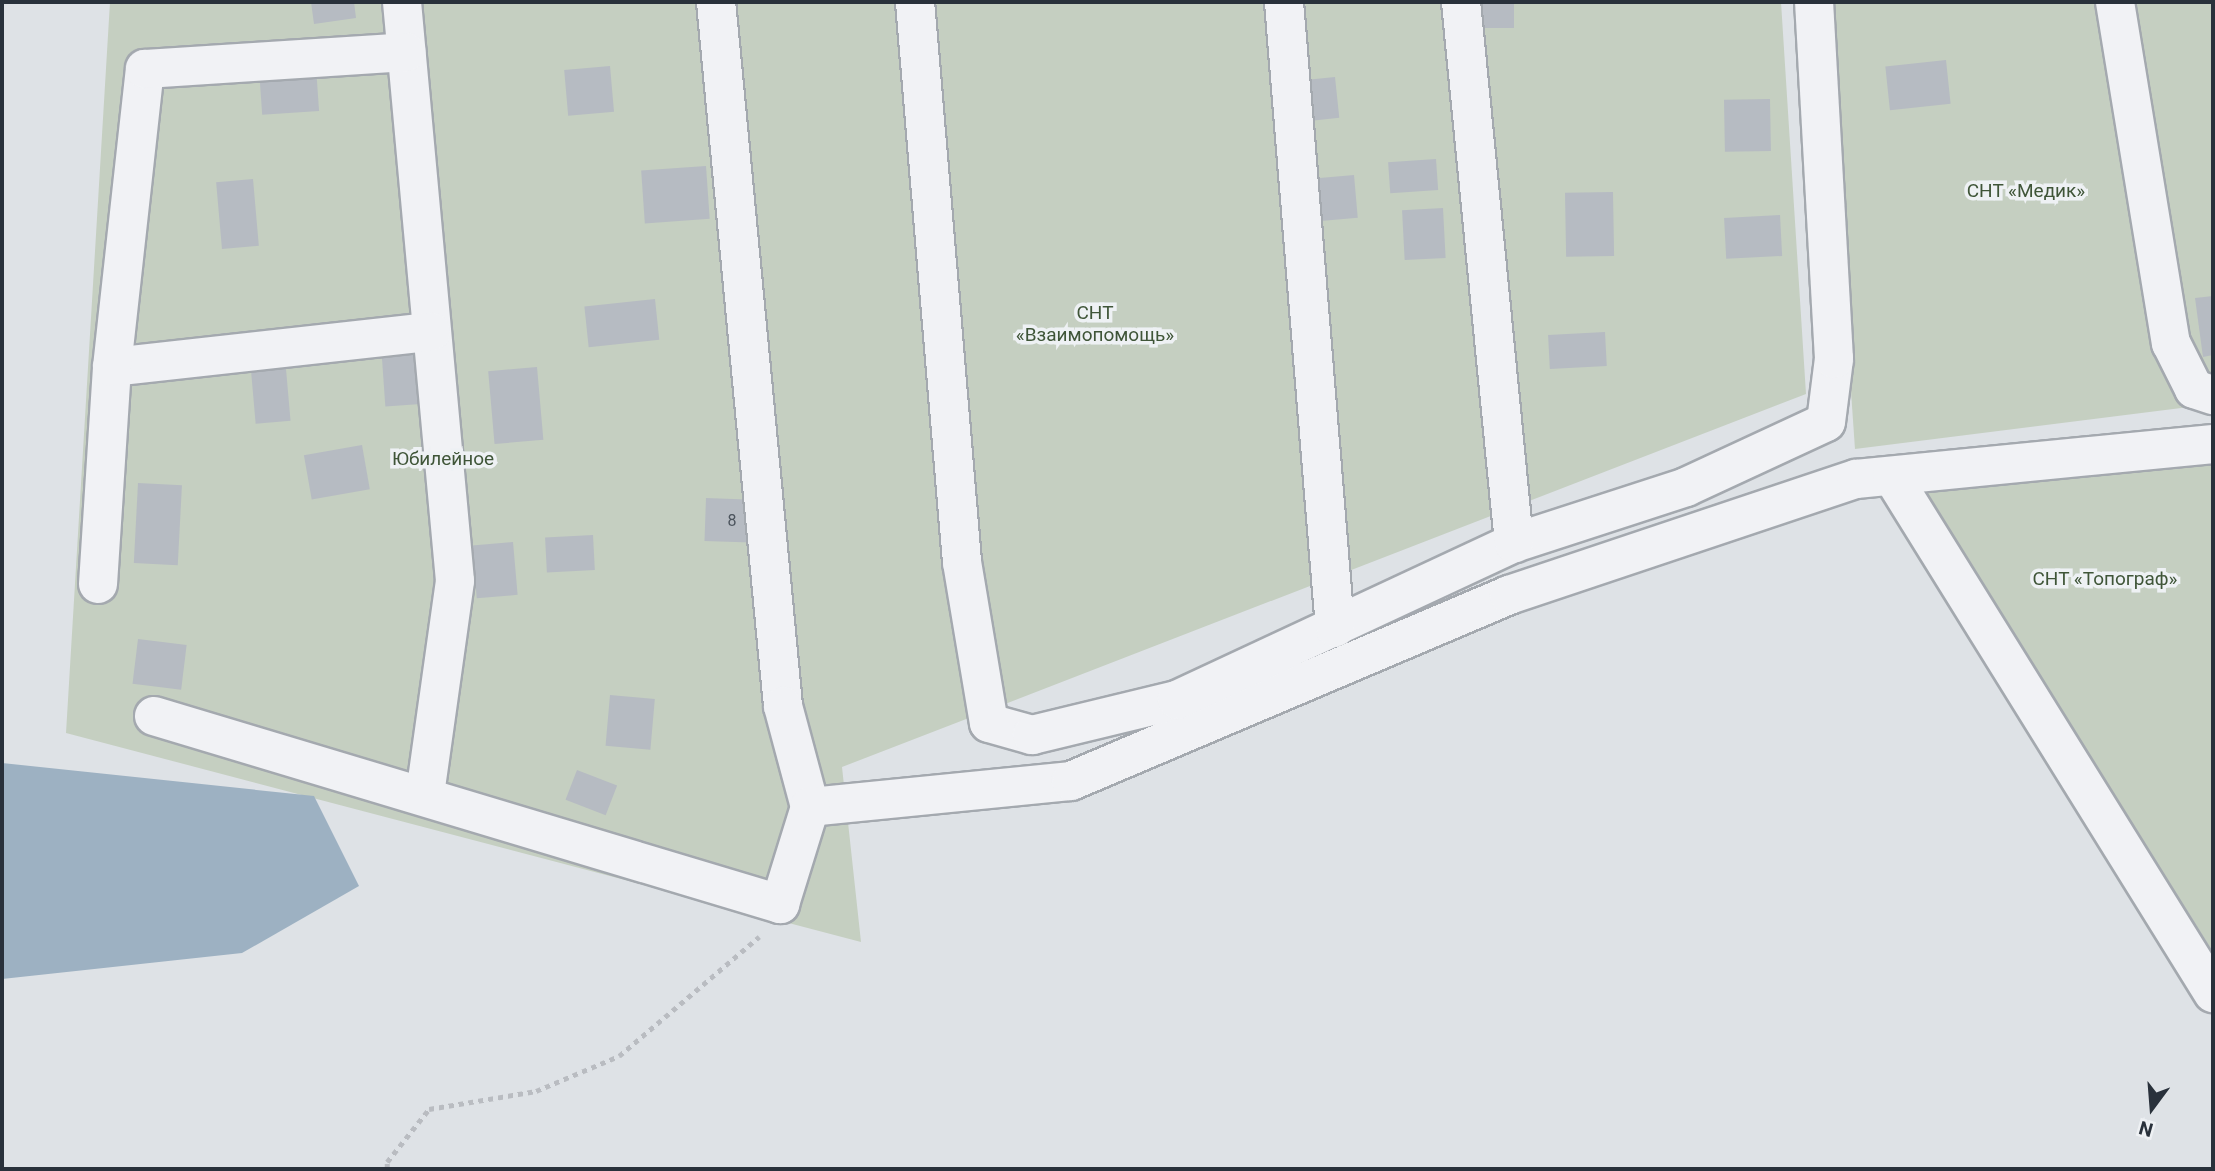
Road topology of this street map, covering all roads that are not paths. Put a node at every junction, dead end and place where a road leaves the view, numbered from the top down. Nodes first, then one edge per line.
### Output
1 (401, 2) edge
2 (716, 2) edge
3 (915, 2) edge
4 (1284, 2) edge
5 (1461, 2) edge
6 (1814, 2) edge
7 (2115, 2) edge
8 (406, 52) junction
9 (431, 332) junction
10 (112, 368) junction
11 (2213, 395) edge
12 (2213, 444) edge
13 (1892, 476) junction
14 (1514, 543) junction
15 (98, 584) dead end
16 (1335, 628) junction
17 (154, 716) dead end
18 (425, 794) junction
19 (810, 807) junction
20 (2213, 993) edge

1 - 8 lane
2 - 19 lane
3 - 16 lane
4 - 16 lane
5 - 14 lane
6 - 14 lane
7 - 11 lane
8 - 9 lane
8 - 10 lane
9 - 10 lane
9 - 18 lane
10 - 15 lane
12 - 13 lane
13 - 19 lane
13 - 20 lane
14 - 16 lane
17 - 18 lane
18 - 19 lane

